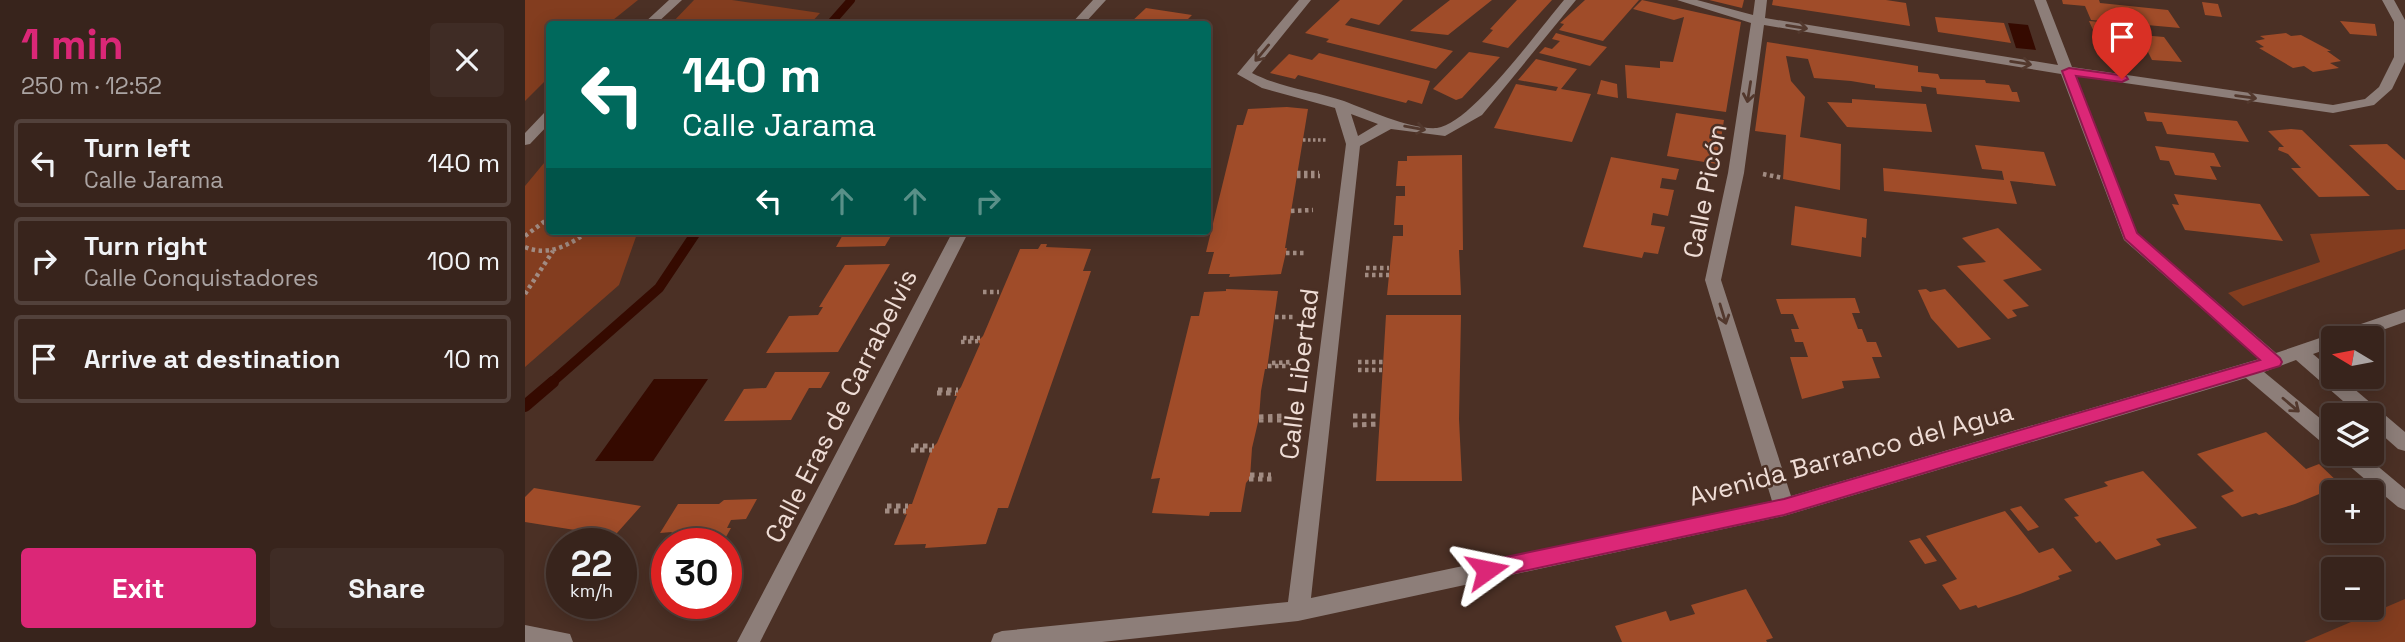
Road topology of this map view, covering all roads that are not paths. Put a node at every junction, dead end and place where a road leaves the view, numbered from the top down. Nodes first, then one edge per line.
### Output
1 (676, 0) edge
2 (1100, 0) edge
3 (1305, 0) edge
4 (1570, 0) edge
5 (1683, 0) edge
6 (1761, 0) edge
7 (2040, 0) edge
8 (2388, 0) edge
9 (652, 21) edge
10 (1080, 21) edge
11 (1760, 21) junction
12 (2069, 71) junction
13 (1341, 105) junction
14 (546, 119) edge
15 (1389, 124) junction
16 (525, 141) edge
17 (1353, 144) junction
18 (959, 235) edge
19 (2405, 315) edge
20 (2374, 326) edge
21 (2321, 344) edge
22 (2298, 352) junction
23 (2274, 362) junction
24 (2249, 370) junction
25 (2321, 430) edge
26 (2405, 443) edge
27 (2363, 466) edge
28 (2405, 501) edge
29 (1784, 507) junction
30 (1298, 611) junction
31 (525, 636) edge
32 (562, 642) edge
33 (748, 642) edge
34 (1002, 642) edge

1 - 9 street
2 - 10 street
3 -> 13 street
15 -> 4 street
5 - 11 street
6 - 11 street, Calle Picón
7 - 12 street
12 -> 8 street
11 -> 12 street
11 -> 29 street, Calle Picón
12 - 23 street
13 - 15 street
13 - 17 street
14 - 16 street
15 - 17 street
17 - 30 street, Calle Libertad
18 - 33 street, Calle Eras de Carrabelvis
19 - 20 street
21 - 22 street, Avenida Barranco del Agua
22 - 23 street, Avenida Barranco del Agua
22 - 26 street
23 - 24 street, Avenida Barranco del Agua
24 -> 25 street
24 - 29 street, Avenida Barranco del Agua
27 - 28 street
29 - 30 street, Avenida Barranco del Agua
30 - 34 street, Avenida Barranco del Agua
31 - 32 street

